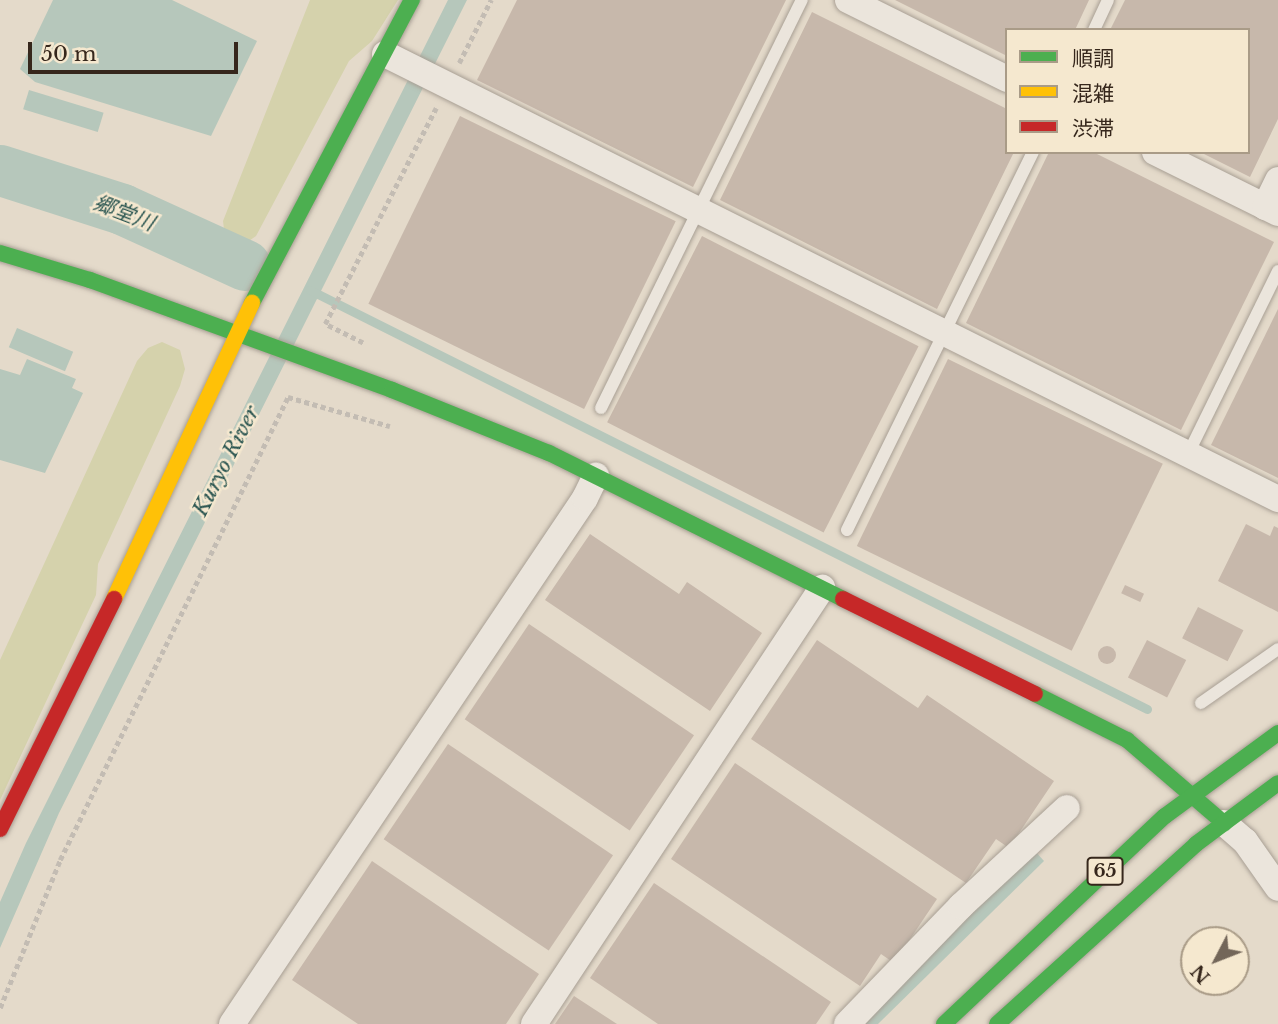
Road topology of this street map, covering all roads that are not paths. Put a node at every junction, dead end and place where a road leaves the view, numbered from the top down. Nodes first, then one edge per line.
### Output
1 (412, 0) edge
2 (802, 0) edge
3 (848, 0) edge
4 (1108, 0) edge
5 (1095, 28) edge
6 (393, 58) junction
7 (1005, 78) edge
8 (1032, 154) edge
9 (1159, 154) edge
10 (1278, 180) edge
11 (699, 210) junction
12 (1272, 210) edge
13 (0, 253) edge
14 (1278, 271) edge
15 (944, 332) junction
16 (236, 334) junction
17 (601, 408) dead end
18 (1188, 454) junction
19 (596, 475) junction
20 (1278, 499) edge
21 (847, 530) dead end
22 (822, 588) junction
23 (1278, 649) edge
24 (1201, 703) dead end
25 (1278, 733) edge
26 (1278, 783) edge
27 (1191, 795) junction
28 (1067, 808) dead end
29 (1224, 823) junction
30 (0, 829) edge
31 (1278, 888) edge
32 (232, 1024) edge
33 (534, 1024) edge
34 (847, 1024) edge
35 (944, 1024) edge
36 (997, 1024) edge

1 - 6 street
2 - 11 lane
3 - 7 street
4 - 5 lane
6 - 11 street
6 - 16 street
8 - 15 lane
9 - 12 street
10 - 12 street
11 - 15 street
11 - 17 lane
13 - 16 street
14 - 18 lane
15 - 18 street
15 - 21 lane
16 - 19 street
16 - 30 street
18 - 20 street
19 - 22 street
19 - 32 street
22 - 27 street
22 - 33 street
23 - 24 lane
25 - 27 street, 65
26 - 29 street, 65
27 - 29 street
27 - 35 street, 65
28 - 34 street
29 - 31 street
29 - 36 street, 65

